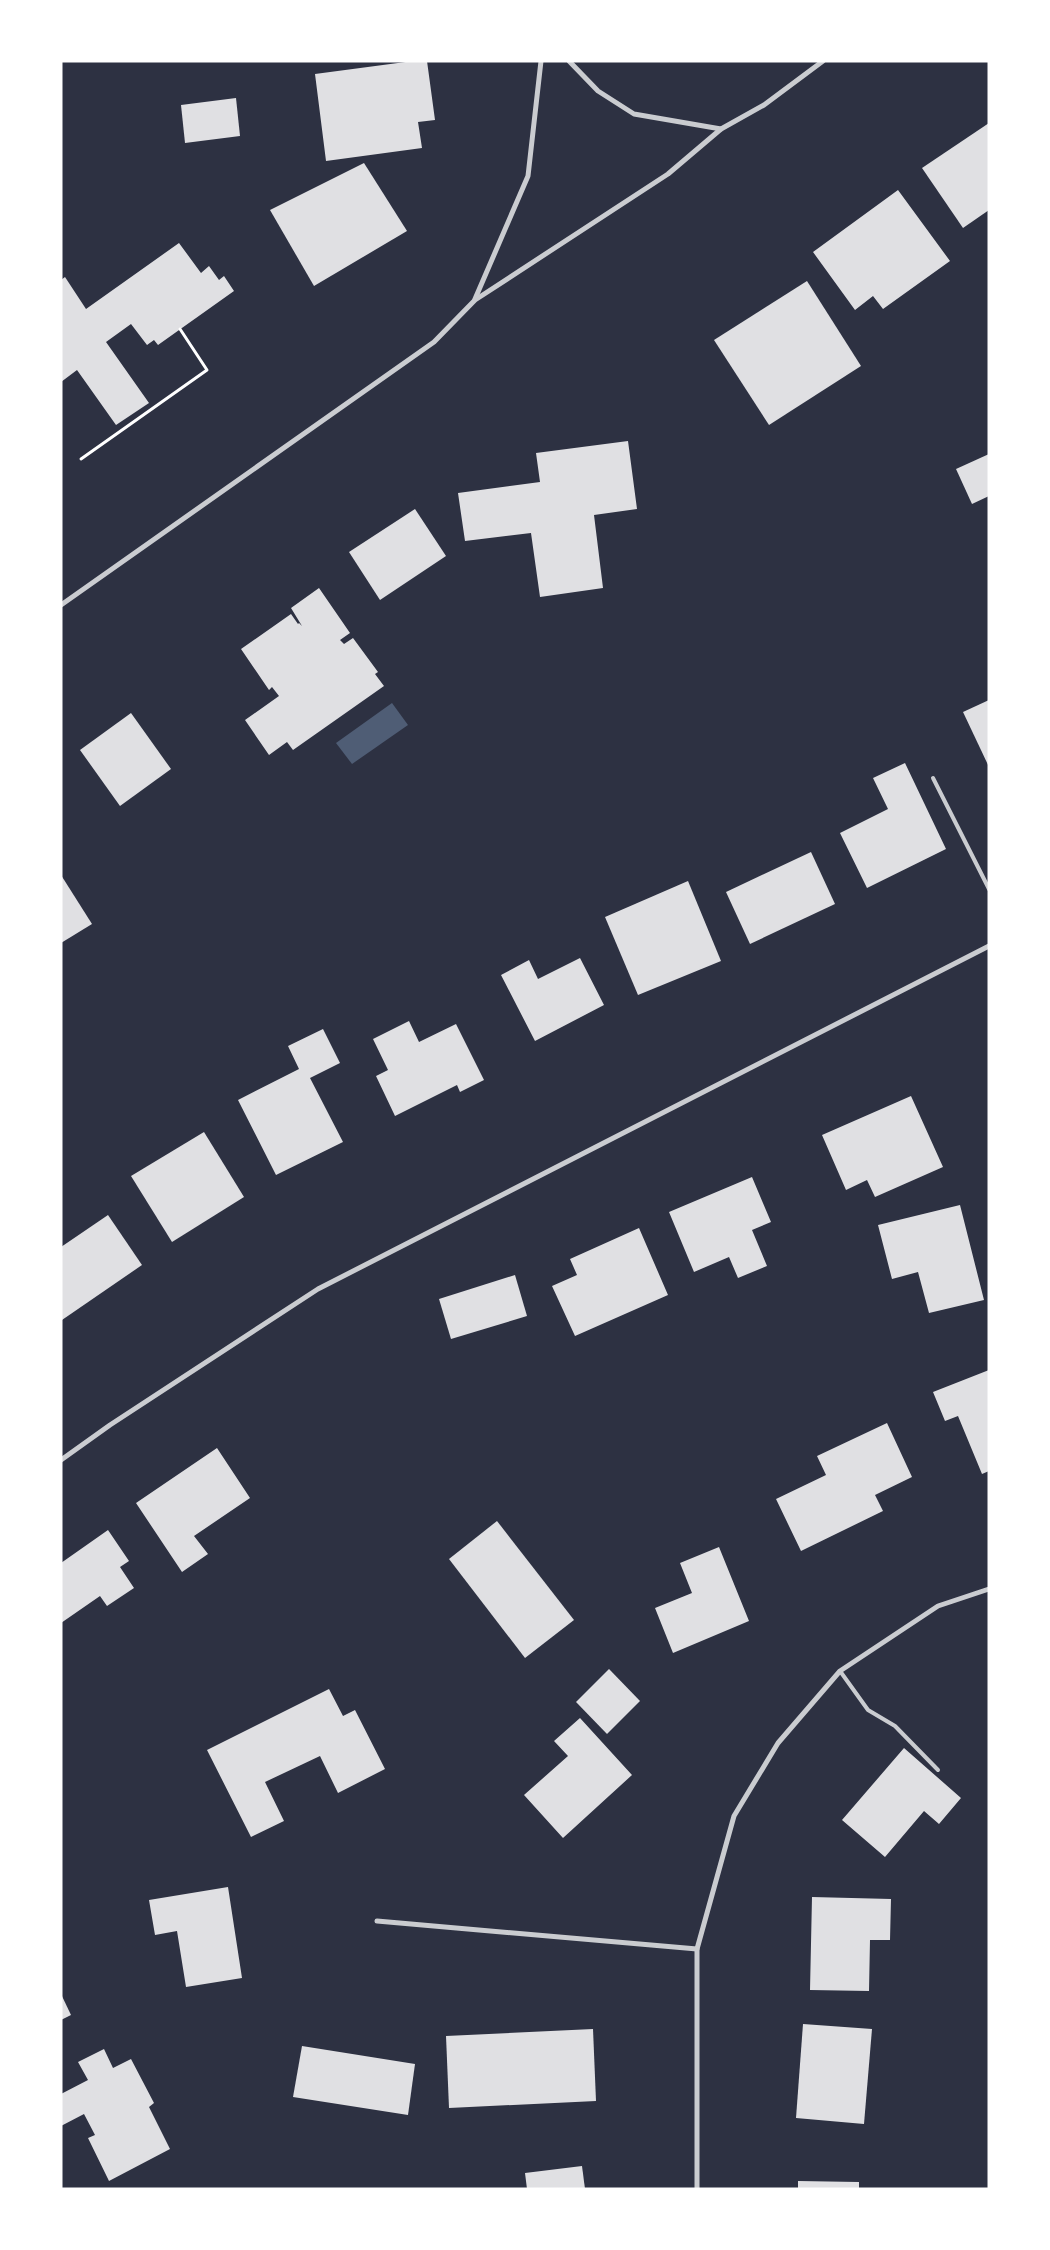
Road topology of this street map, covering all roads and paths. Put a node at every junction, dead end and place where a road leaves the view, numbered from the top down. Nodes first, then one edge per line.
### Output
1 (541, 61) edge
2 (570, 61) edge
3 (823, 61) edge
4 (721, 129) junction
5 (475, 300) junction
6 (180, 329) dead end
7 (81, 459) dead end
8 (61, 605) edge
9 (933, 778) dead end
10 (989, 889) edge
11 (989, 947) edge
12 (61, 1460) edge
13 (989, 1589) edge
14 (840, 1671) junction
15 (938, 1770) dead end
16 (377, 1921) dead end
17 (697, 1949) junction
18 (698, 2189) edge

1 - 5 street
2 - 4 street
3 - 4 street
4 - 5 street
5 - 8 street
6 - 7 path
9 - 10 lane
11 - 12 street
13 - 14 street
14 - 15 lane
14 - 17 street
16 - 17 street
17 - 18 street

